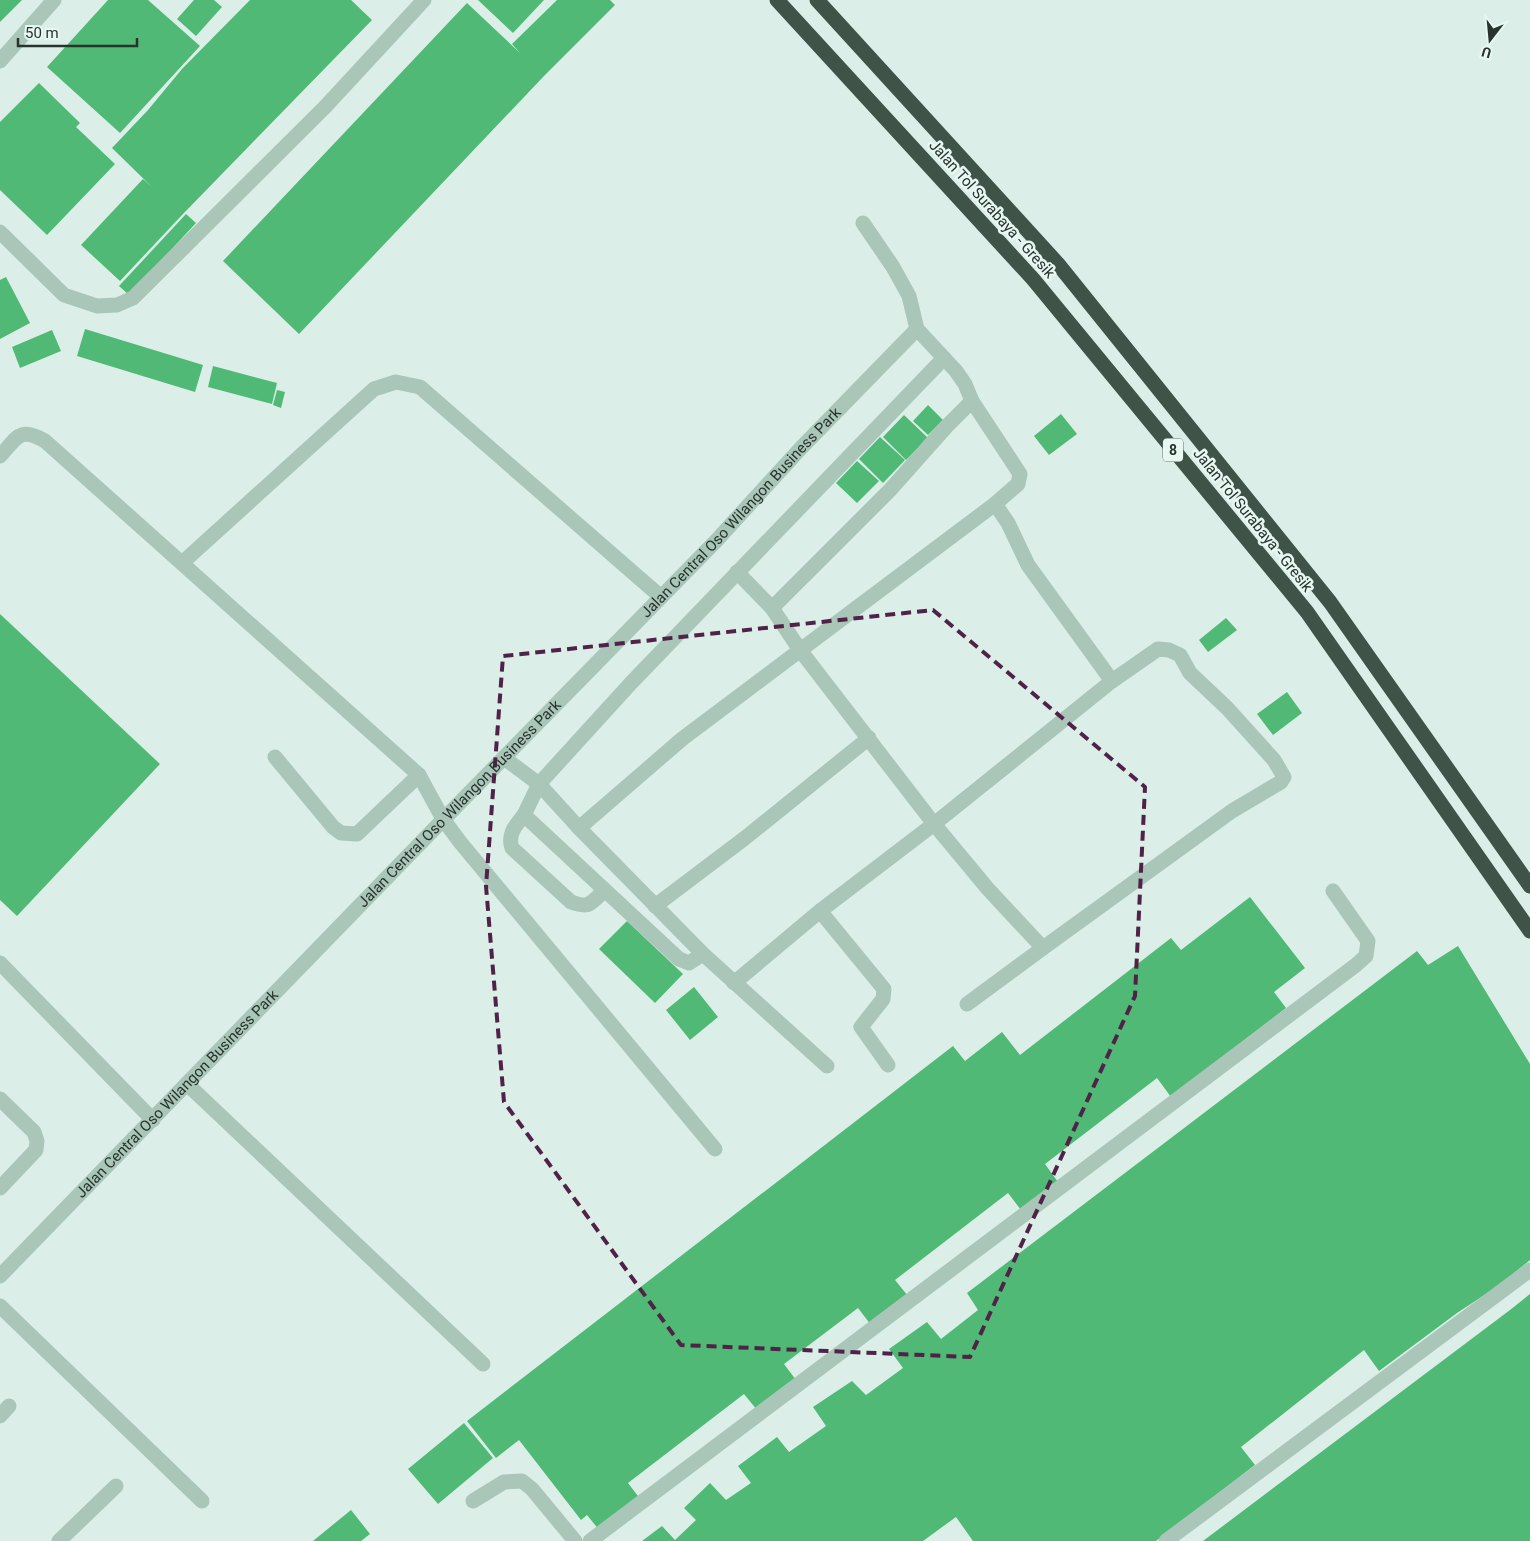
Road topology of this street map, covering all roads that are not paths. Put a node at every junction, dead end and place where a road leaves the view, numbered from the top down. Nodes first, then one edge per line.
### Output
1 (54, 0) edge
2 (424, 0) edge
3 (777, 0) edge
4 (817, 0) edge
5 (0, 61) edge
6 (863, 223) dead end
7 (0, 232) edge
8 (917, 329) junction
9 (944, 358) junction
10 (972, 401) junction
11 (0, 456) edge
12 (995, 504) junction
13 (182, 563) junction
14 (737, 572) junction
15 (661, 597) junction
16 (772, 608) junction
17 (800, 650) junction
18 (1112, 681) junction
19 (869, 738) junction
20 (275, 757) dead end
21 (504, 758) junction
22 (419, 775) junction
23 (539, 784) junction
24 (524, 814) junction
25 (444, 819) junction
26 (934, 824) junction
27 (579, 828) junction
28 (1530, 886) edge
29 (604, 890) junction
30 (1334, 891) dead end
31 (655, 906) junction
32 (820, 911) junction
33 (1530, 931) edge
34 (1043, 948) junction
35 (703, 954) junction
36 (0, 963) edge
37 (734, 982) junction
38 (967, 1004) dead end
39 (888, 1065) dead end
40 (827, 1066) dead end
41 (187, 1084) junction
42 (0, 1099) edge
43 (153, 1120) junction
44 (715, 1148) dead end
45 (0, 1188) edge
46 (1530, 1270) edge
47 (0, 1276) edge
48 (0, 1306) edge
49 (483, 1364) dead end
50 (116, 1486) dead end
51 (202, 1501) dead end
52 (473, 1501) dead end
53 (59, 1541) edge
54 (575, 1541) edge
55 (590, 1541) edge
56 (1166, 1541) edge

1 - 5 lane
2 - 7 lane
3 - 33 highway, Jalan Tol Surabaya - Gresik / 8
4 - 28 highway, Jalan Tol Surabaya - Gresik / 8
6 - 8 lane
8 - 9 lane
8 - 15 lane, Jalan Central Oso Wilangon Business Park
9 - 10 lane
9 - 14 lane
10 - 12 lane
10 - 16 lane
11 - 13 lane
12 - 17 lane
12 - 18 lane
13 - 15 lane
13 - 22 lane
14 - 16 lane
14 - 23 lane
15 - 21 lane, Jalan Central Oso Wilangon Business Park
16 - 17 lane
17 - 19 lane
17 - 27 lane
18 - 26 lane
18 - 34 lane
19 - 26 lane
19 - 31 lane
20 - 22 lane
21 - 23 lane
21 - 25 lane, Jalan Central Oso Wilangon Business Park
22 - 25 lane
23 - 24 lane
23 - 27 lane
24 - 29 lane
24 - 29 lane
25 - 41 lane, Jalan Central Oso Wilangon Business Park
25 - 44 lane
26 - 32 lane
26 - 34 lane
27 - 31 lane
29 - 35 lane
30 - 55 lane
31 - 35 lane
32 - 37 lane
32 - 39 lane
34 - 38 lane
35 - 37 lane
36 - 43 lane
37 - 40 lane
41 - 43 lane, Jalan Central Oso Wilangon Business Park
41 - 49 lane
42 - 45 lane
43 - 47 lane, Jalan Central Oso Wilangon Business Park
46 - 56 lane
48 - 51 lane
50 - 53 lane
52 - 54 lane

